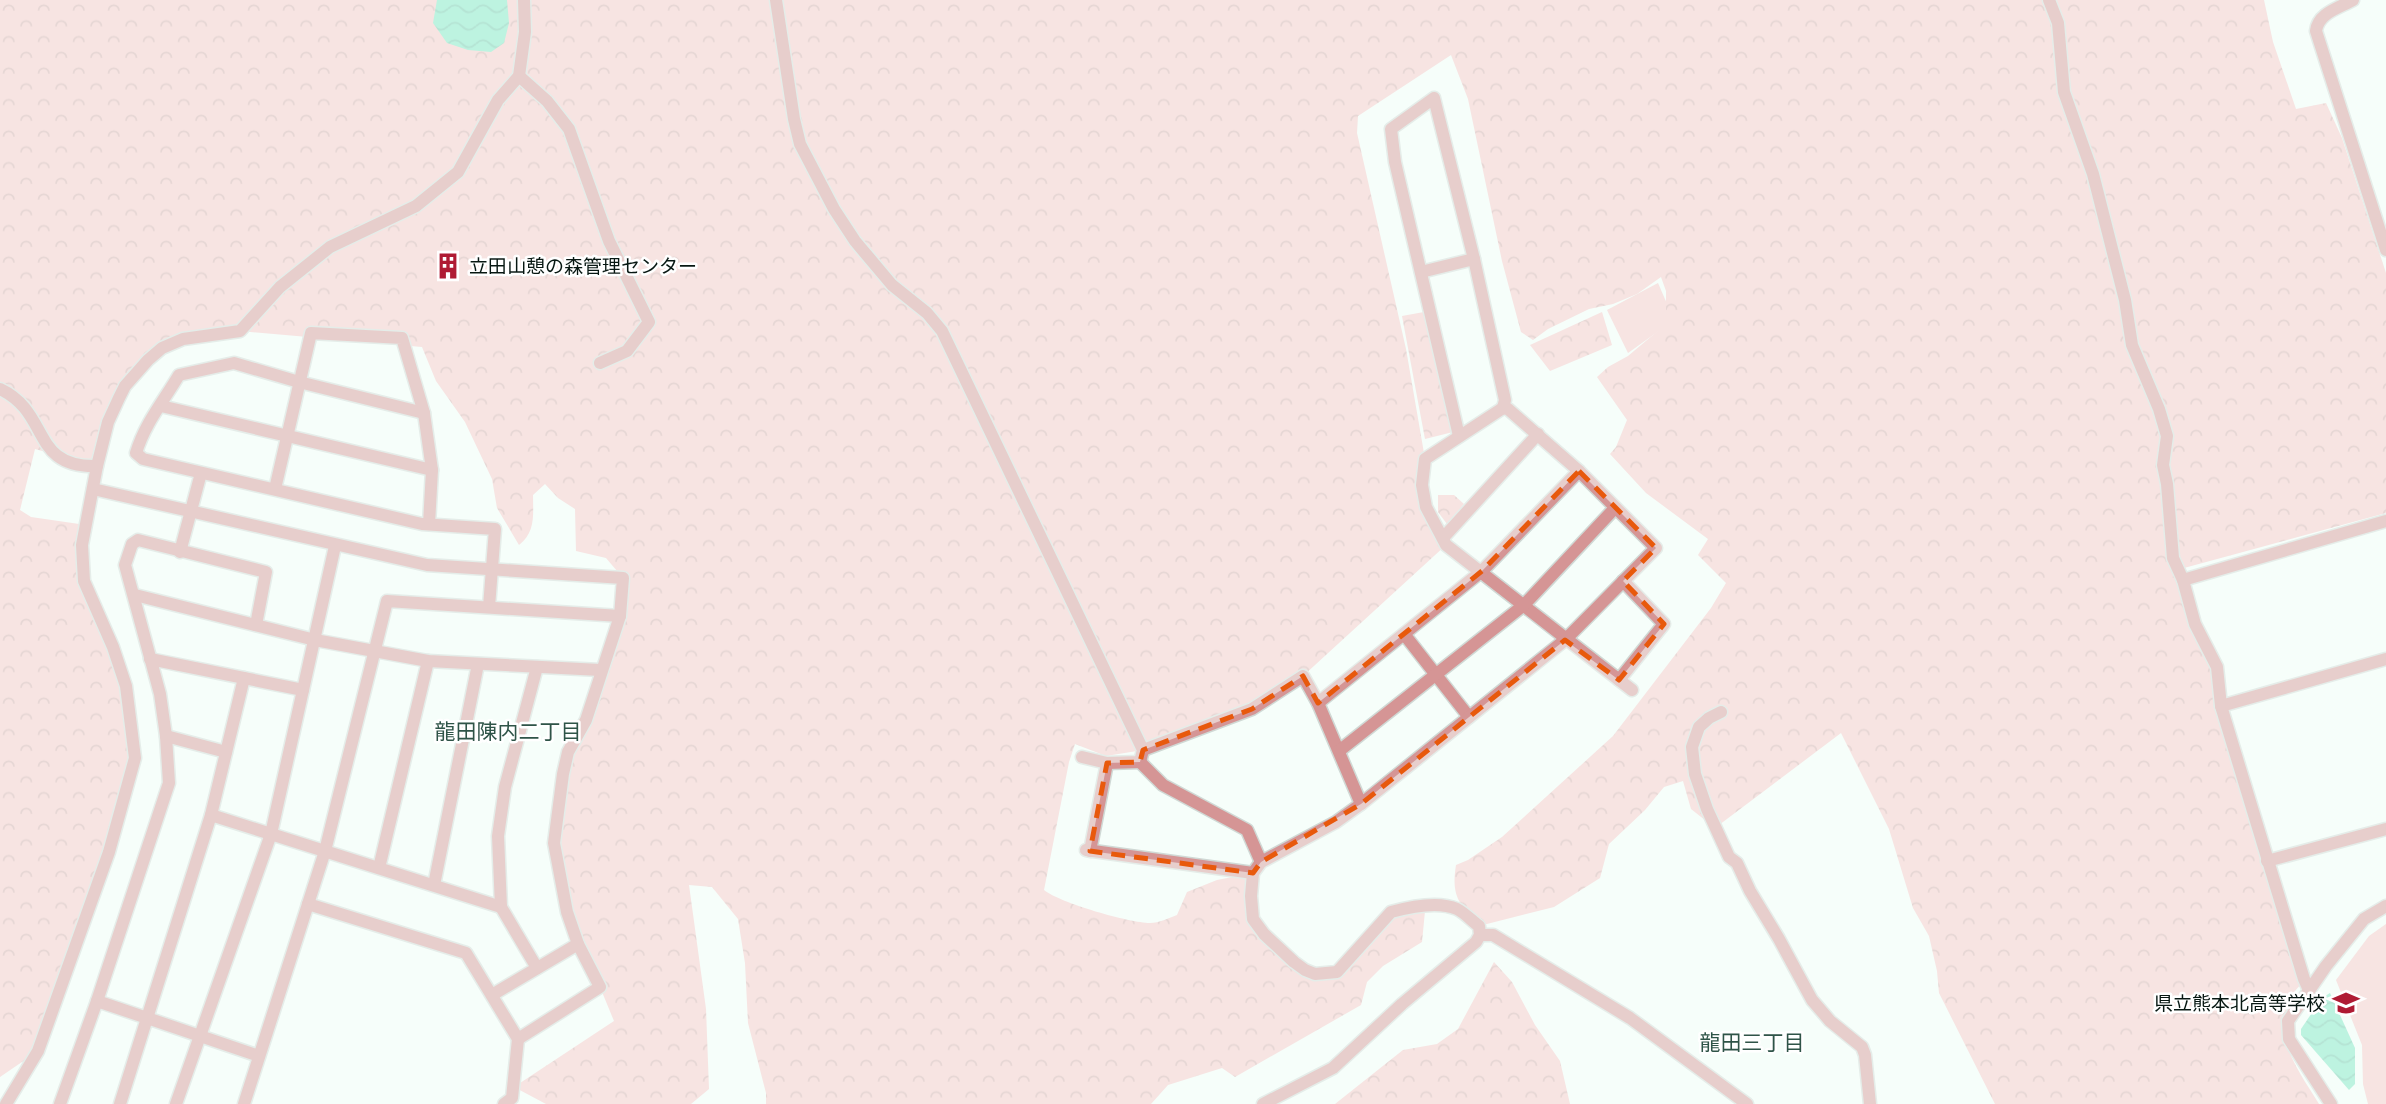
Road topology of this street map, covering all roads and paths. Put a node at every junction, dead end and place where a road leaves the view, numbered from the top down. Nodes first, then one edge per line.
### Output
1 (524, 0) edge
2 (776, 0) edge
3 (2049, 0) edge
4 (2353, 0) edge
5 (519, 76) junction
6 (2386, 250) edge
7 (1474, 259) junction
8 (1421, 272) junction
9 (600, 363) dead end
10 (299, 382) junction
11 (0, 388) edge
12 (161, 406) junction
13 (1503, 408) junction
14 (424, 413) junction
15 (1538, 434) junction
16 (287, 435) junction
17 (1459, 436) junction
18 (97, 466) junction
19 (432, 470) junction
20 (1579, 471) junction
21 (201, 473) junction
22 (93, 489) junction
23 (275, 489) junction
24 (1615, 508) junction
25 (191, 512) junction
26 (2386, 521) edge
27 (429, 524) junction
28 (1443, 538) junction
29 (335, 546) junction
30 (180, 552) junction
31 (493, 569) junction
32 (1482, 571) junction
33 (2183, 580) junction
34 (1623, 581) junction
35 (135, 595) junction
36 (1524, 606) junction
37 (489, 607) junction
38 (620, 616) junction
39 (256, 625) junction
40 (1404, 634) junction
41 (314, 640) junction
42 (1565, 640) junction
43 (375, 651) junction
44 (150, 659) junction
45 (2386, 659) edge
46 (428, 661) junction
47 (478, 664) junction
48 (537, 667) junction
49 (600, 670) junction
50 (1436, 675) junction
51 (244, 678) junction
52 (1619, 680) junction
53 (303, 690) junction
54 (1632, 691) dead end
55 (1318, 703) junction
56 (2221, 706) junction
57 (1721, 712) dead end
58 (1469, 717) junction
59 (166, 736) junction
60 (1339, 751) junction
61 (226, 752) junction
62 (1142, 756) junction
63 (1082, 757) dead end
64 (1107, 763) junction
65 (1362, 804) junction
66 (211, 815) junction
67 (2386, 829) edge
68 (271, 834) junction
69 (325, 851) junction
70 (2267, 861) junction
71 (1261, 862) junction
72 (379, 868) junction
73 (1253, 873) junction
74 (434, 885) junction
75 (308, 904) junction
76 (501, 906) junction
77 (2386, 906) edge
78 (1480, 935) junction
79 (578, 944) junction
80 (537, 968) junction
81 (2309, 990) junction
82 (492, 995) junction
83 (97, 1001) junction
84 (147, 1018) junction
85 (198, 1035) junction
86 (518, 1039) junction
87 (259, 1056) junction
88 (6, 1104) edge
89 (60, 1104) edge
90 (120, 1104) edge
91 (176, 1104) edge
92 (244, 1104) edge
93 (504, 1104) edge
94 (1262, 1104) edge
95 (1747, 1104) edge
96 (1870, 1104) edge
97 (2331, 1104) edge

1 - 5 street
2 - 62 street
3 - 33 street
4 - 6 street
5 - 9 street
5 - 18 street
7 - 8 street
7 - 8 street
7 - 13 street
8 - 17 street
10 - 12 street
10 - 14 street
10 - 14 street
10 - 16 street
11 - 18 street
12 - 16 street
12 - 21 street
13 - 15 street
13 - 17 street
14 - 19 street
15 - 20 street
15 - 28 street
16 - 19 street
16 - 23 street
17 - 28 street
18 - 22 street
19 - 27 street
20 - 24 street
20 - 32 street
21 - 23 street
21 - 25 street
22 - 25 street
22 - 88 street
23 - 27 street
24 - 34 street
24 - 36 street
25 - 29 street
25 - 30 street
26 - 33 street
27 - 31 street
28 - 32 street
29 - 31 street
29 - 41 street
30 - 35 street
30 - 39 street
31 - 37 street
31 - 38 street
32 - 36 street
32 - 40 street
33 - 56 street
34 - 42 street
34 - 52 street
35 - 39 street
35 - 44 street
36 - 42 street
36 - 50 street
37 - 38 street
37 - 43 street
38 - 49 street
39 - 41 street
40 - 50 street
40 - 55 street
41 - 43 street
41 - 53 street
42 - 52 street
42 - 58 street
43 - 46 street
43 - 69 street
44 - 51 street
44 - 59 street
45 - 56 street
46 - 47 street
46 - 72 street
47 - 48 street
47 - 74 street
48 - 49 street
48 - 76 street
49 - 79 street
50 - 58 street
50 - 60 street
51 - 53 street
51 - 61 street
52 - 54 street
53 - 68 street
55 - 60 street
55 - 62 street
56 - 70 street
57 - 96 street
58 - 65 street
59 - 61 street
59 - 83 street
60 - 65 street
61 - 66 street
62 - 64 street
62 - 71 street
63 - 64 street
64 - 73 street
65 - 71 street
66 - 68 street
66 - 84 street
67 - 70 street
68 - 69 street
68 - 85 street
69 - 72 street
69 - 75 street
70 - 81 street
71 - 73 street
72 - 74 street
73 - 78 street
74 - 76 street
75 - 82 street
75 - 87 street
76 - 80 street
77 - 81 street
78 - 94 street
78 - 95 street
79 - 80 street
79 - 86 street
80 - 82 street
81 - 97 street
82 - 86 street
83 - 84 street
83 - 89 street
84 - 85 street
84 - 90 street
85 - 87 street
85 - 91 street
86 - 93 street
87 - 92 street

